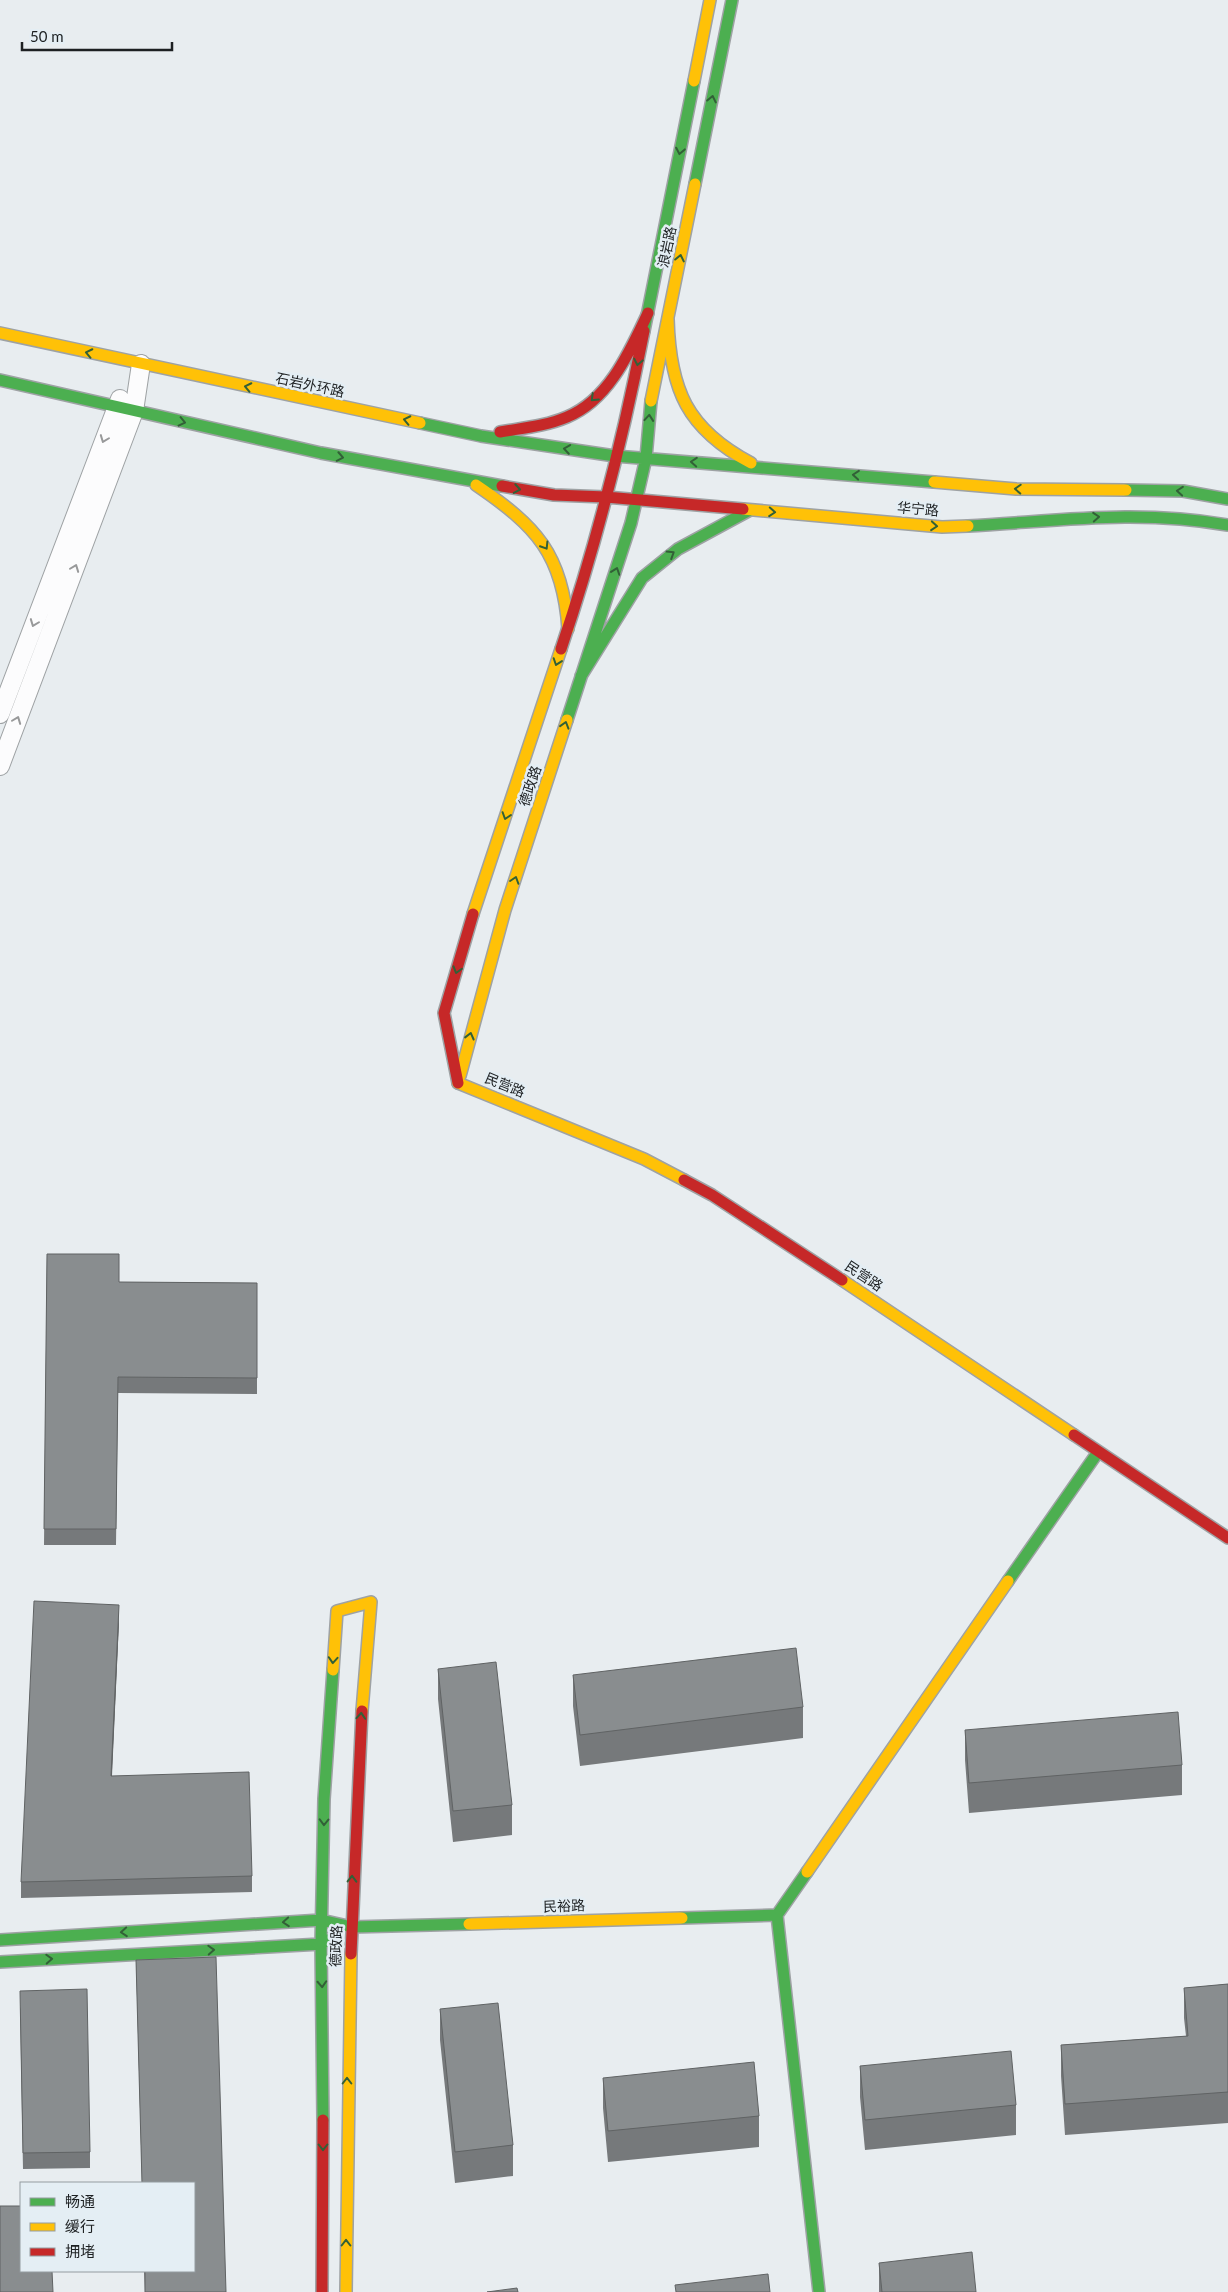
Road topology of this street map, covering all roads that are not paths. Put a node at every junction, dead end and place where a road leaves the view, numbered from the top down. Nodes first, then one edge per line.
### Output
1 (710, 0) edge
2 (732, 0) edge
3 (648, 313) junction
4 (668, 319) junction
5 (0, 333) edge
6 (140, 364) junction
7 (0, 380) edge
8 (116, 407) junction
9 (134, 411) junction
10 (481, 436) junction
11 (615, 456) junction
12 (646, 458) junction
13 (757, 466) junction
14 (469, 481) junction
15 (606, 497) junction
16 (1228, 499) edge
17 (637, 500) junction
18 (750, 510) junction
19 (1228, 525) edge
20 (568, 628) junction
21 (581, 676) junction
22 (0, 714) edge
23 (0, 766) edge
24 (458, 1083) junction
25 (1098, 1452) junction
26 (1228, 1538) edge
27 (777, 1915) junction
28 (321, 1920) junction
29 (352, 1928) junction
30 (0, 1940) edge
31 (321, 1944) junction
32 (0, 1962) edge
33 (322, 2292) edge
34 (346, 2292) edge
35 (819, 2292) edge

1 -> 3 main road, 浪岩路
4 -> 2 main road, 浪岩路
3 -> 10 main road
3 -> 11 main road, 浪岩路
12 -> 4 main road, 浪岩路
4 - 13 main road
6 -> 5 main road, 石岩外环路
6 - 8 street
6 - 9 street
10 -> 6 main road, 石岩外环路
7 - 8 main road
8 - 9 main road
8 -> 22 street
9 -> 14 main road
23 -> 9 street
11 -> 10 main road, 石岩外环路
11 - 12 main road, 华宁路
11 - 15 main road, 浪岩路
13 -> 12 main road, 华宁路
12 - 17 main road, 浪岩路
16 -> 13 main road, 华宁路
14 -> 15 main road
14 -> 20 main road
15 - 17 main road, 华宁路
15 - 20 main road, 德政路
17 - 18 main road, 华宁路
21 -> 17 main road, 德政路
18 -> 19 main road, 华宁路
21 -> 18 main road
20 -> 24 main road, 德政路
24 -> 21 main road, 德政路
24 - 25 main road, 民营路
25 - 26 main road, 民营路
25 - 27 main road
27 - 29 main road, 民裕路
27 - 35 main road
28 - 29 main road
29 -> 28 main road, 德政路
28 -> 30 main road
28 - 31 main road, 德政路
29 - 31 main road
34 -> 29 main road, 德政路
32 -> 31 main road
31 -> 33 main road, 德政路

